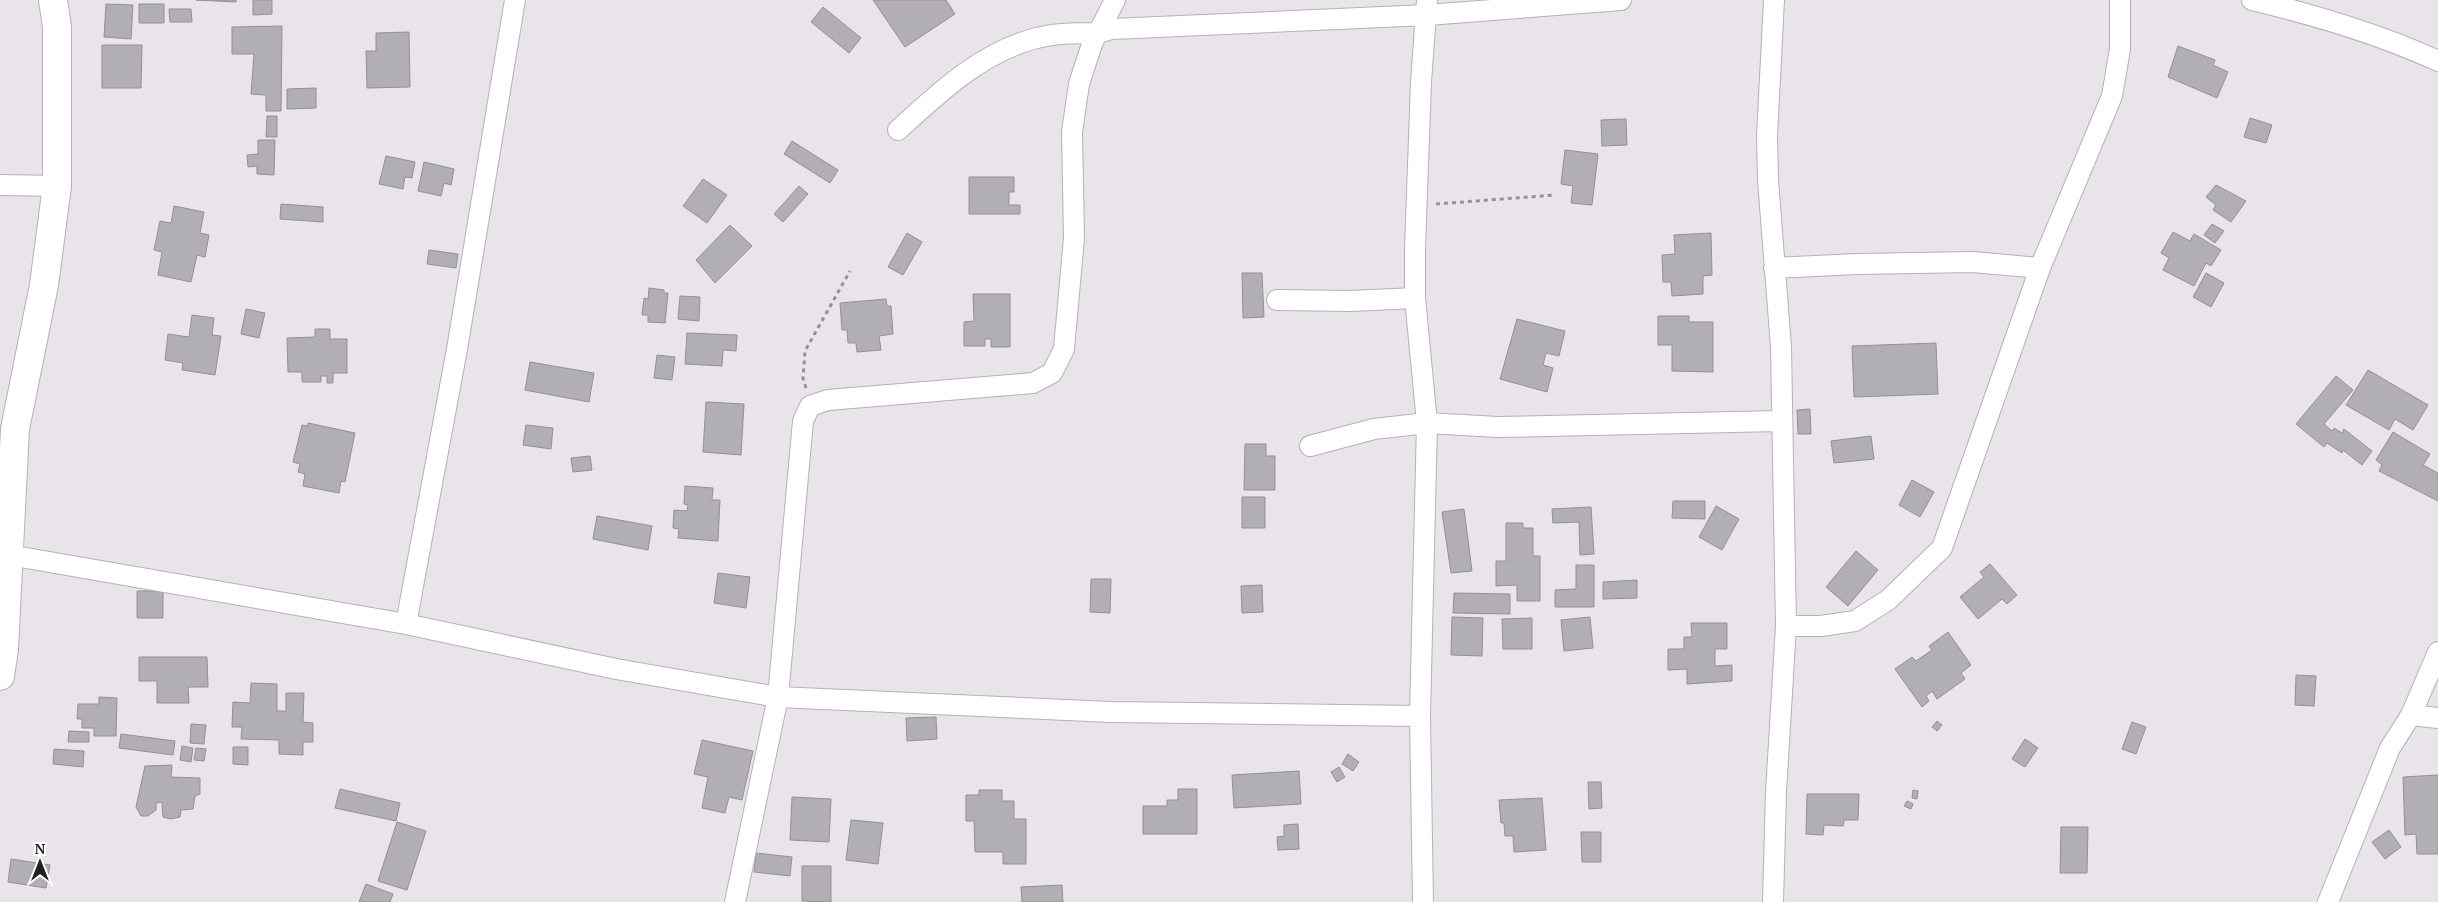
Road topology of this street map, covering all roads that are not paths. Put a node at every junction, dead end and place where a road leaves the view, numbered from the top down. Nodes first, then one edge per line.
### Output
1 (53, 0) edge
2 (515, 0) edge
3 (1115, 0) edge
4 (1621, 0) edge
5 (1774, 0) edge
6 (2120, 0) edge
7 (2252, 0) edge
8 (1427, 7) edge
9 (1098, 33) junction
10 (2438, 60) edge
11 (898, 130) dead end
12 (0, 185) edge
13 (57, 186) junction
14 (1774, 268) junction
15 (2040, 268) junction
16 (1415, 298) junction
17 (1277, 300) dead end
18 (1782, 421) junction
19 (1427, 423) junction
20 (1310, 446) dead end
21 (9, 555) junction
22 (406, 624) junction
23 (1786, 626) junction
24 (2, 649) edge
25 (2438, 652) edge
26 (0, 676) edge
27 (778, 697) junction
28 (2411, 715) junction
29 (1420, 716) junction
30 (2438, 718) edge
31 (735, 902) edge
32 (1423, 902) edge
33 (1773, 902) edge
34 (2328, 902) edge

1 - 13 street
2 - 22 street
3 - 9 street
4 - 8 street
5 - 14 street
6 - 15 street
7 - 10 street
8 - 9 street
8 - 16 street
9 - 11 street
9 - 27 street
12 - 13 street
13 - 21 street
14 - 15 street
14 - 18 street
15 - 23 street
16 - 17 street
16 - 19 street
18 - 19 street
18 - 23 street
19 - 20 street
19 - 29 street
21 - 22 street
21 - 24 street
22 - 27 street
23 - 33 street
24 - 26 street
25 - 28 street
27 - 29 street
27 - 31 street
28 - 30 street
28 - 34 street
29 - 32 street

